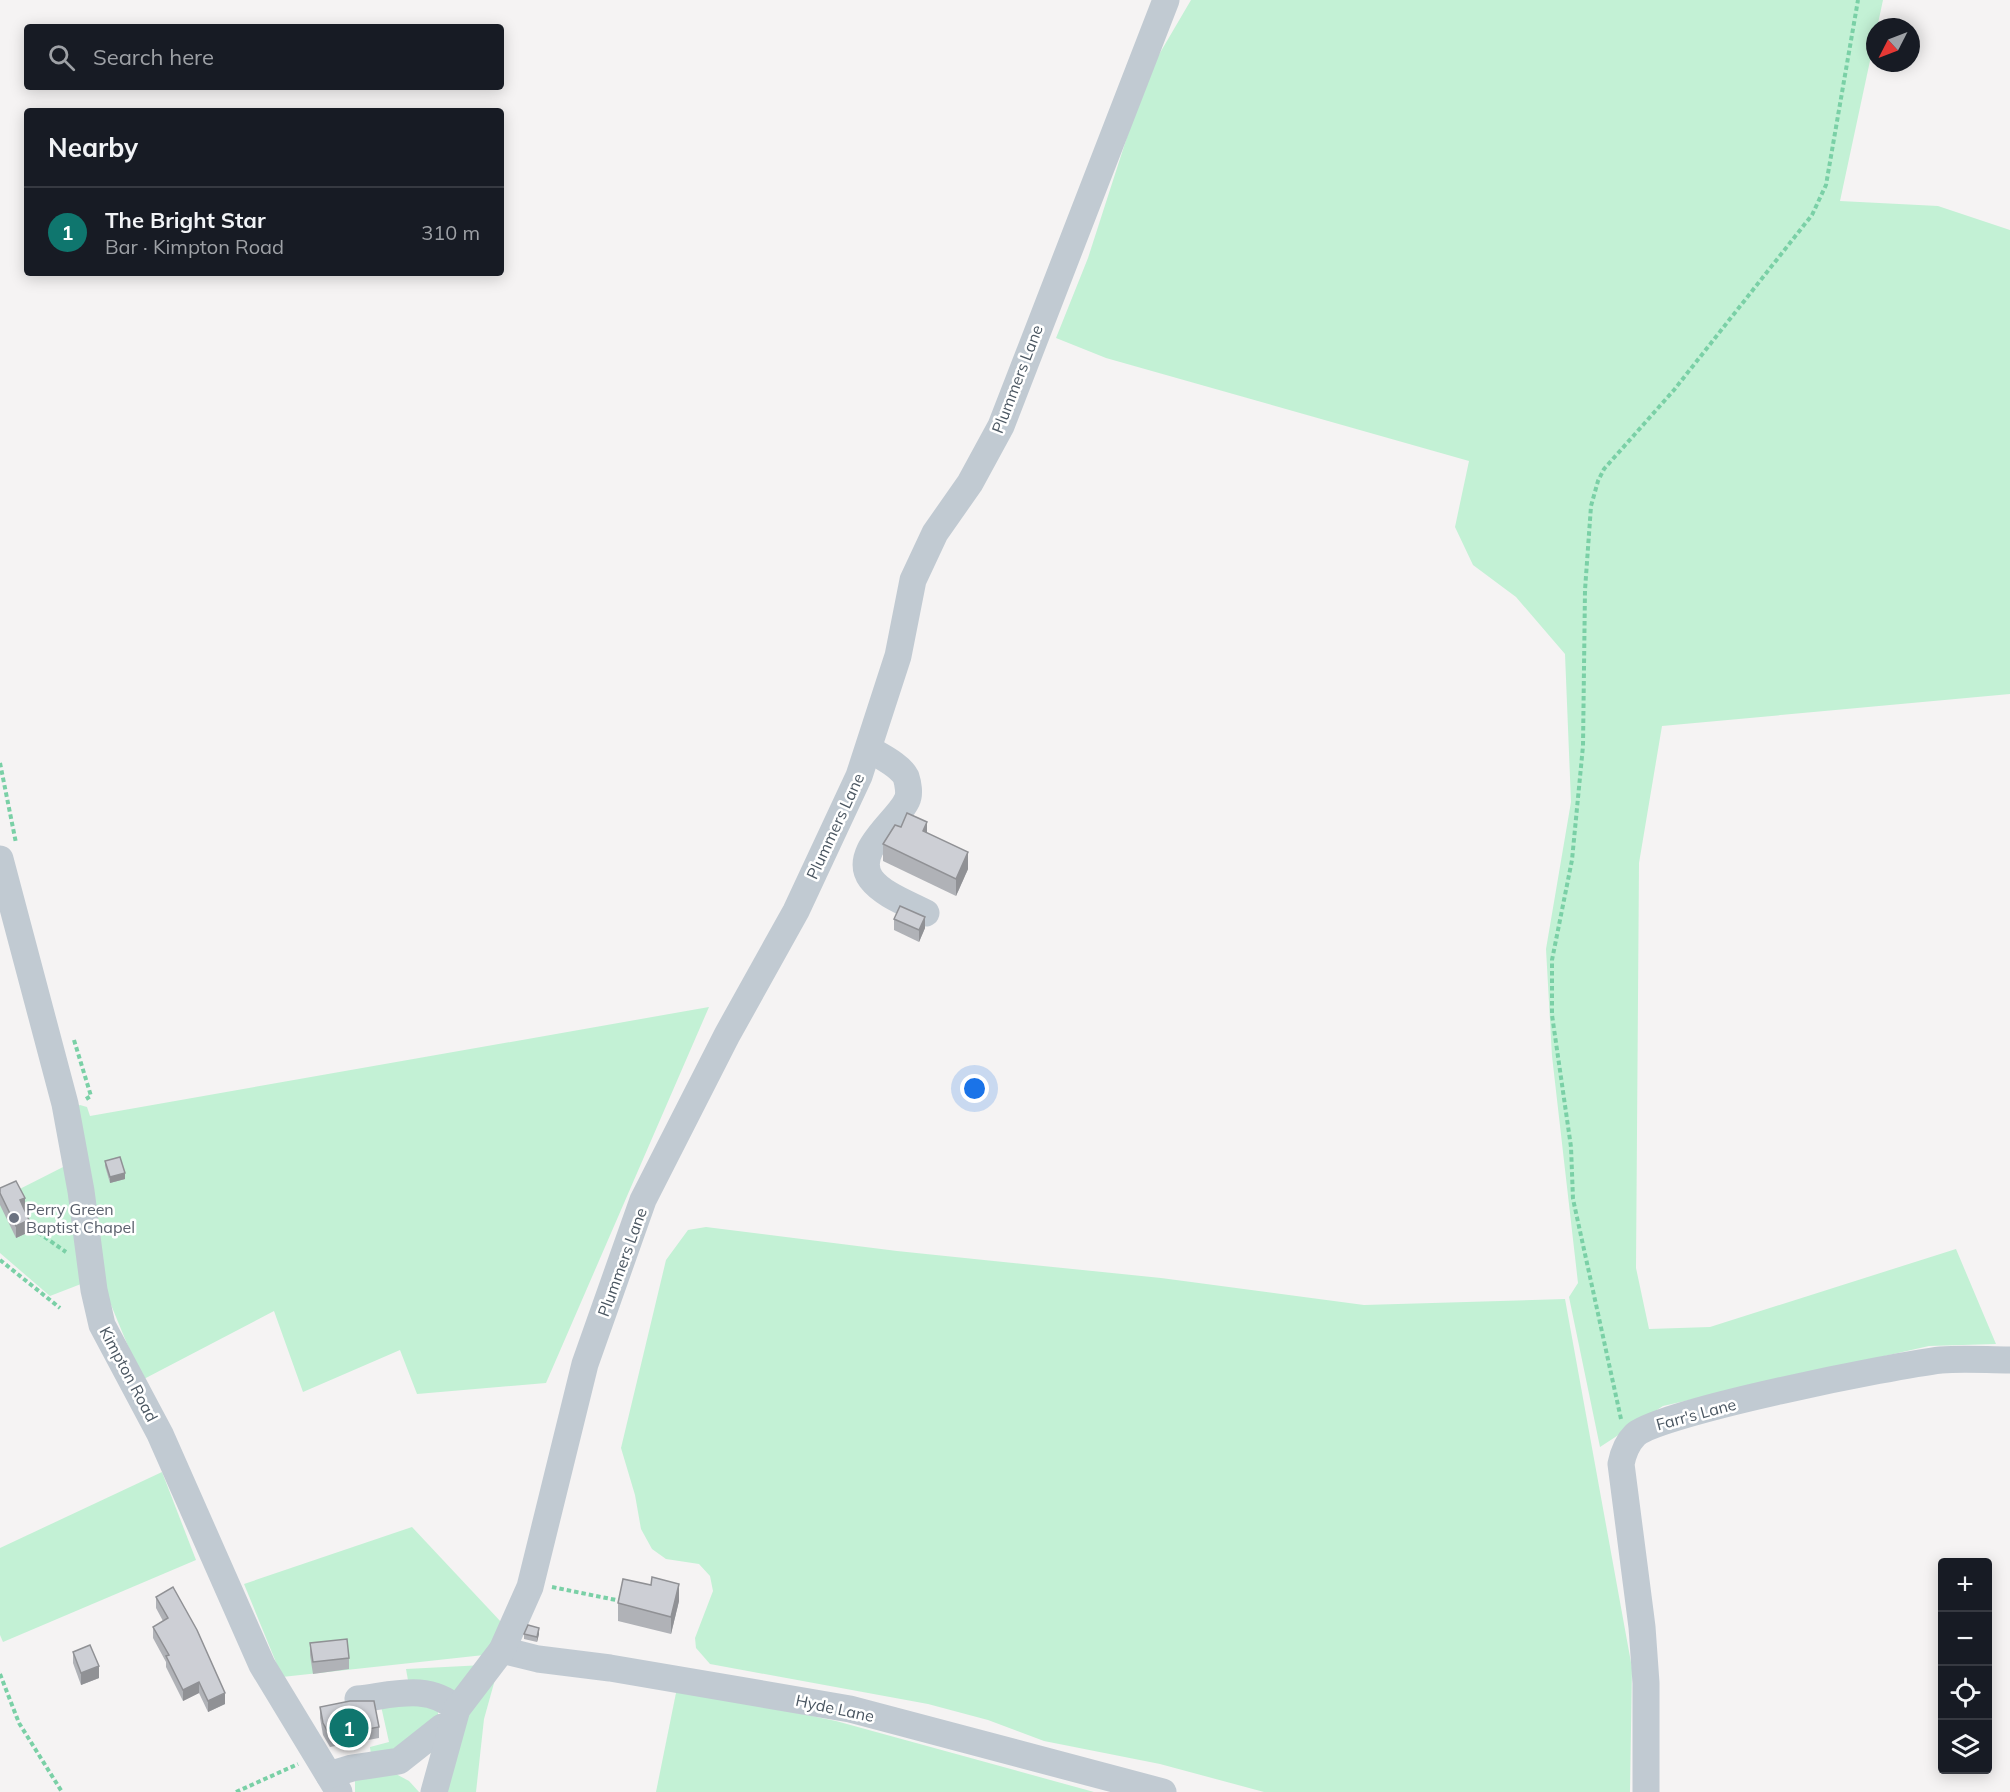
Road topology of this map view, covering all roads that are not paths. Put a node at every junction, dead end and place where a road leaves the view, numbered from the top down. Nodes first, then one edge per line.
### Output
1 (1166, 0) edge
2 (870, 749) junction
3 (0, 859) edge
4 (926, 913) dead end
5 (2010, 1360) edge
6 (502, 1650) junction
7 (358, 1699) edge
8 (454, 1718) junction
9 (399, 1761) junction
10 (327, 1775) edge
11 (434, 1790) edge
12 (1163, 1792) edge
13 (1646, 1792) edge

1 - 2 street, Plummers Lane
2 - 4 street
2 - 6 street, Plummers Lane
3 - 10 street, Kimpton Road
5 - 13 street, Farr's Lane
6 - 8 street, Plummers Lane
6 - 12 street, Hyde Lane
7 - 8 street
8 - 9 street
8 - 11 street
9 - 10 street
9 - 11 street

